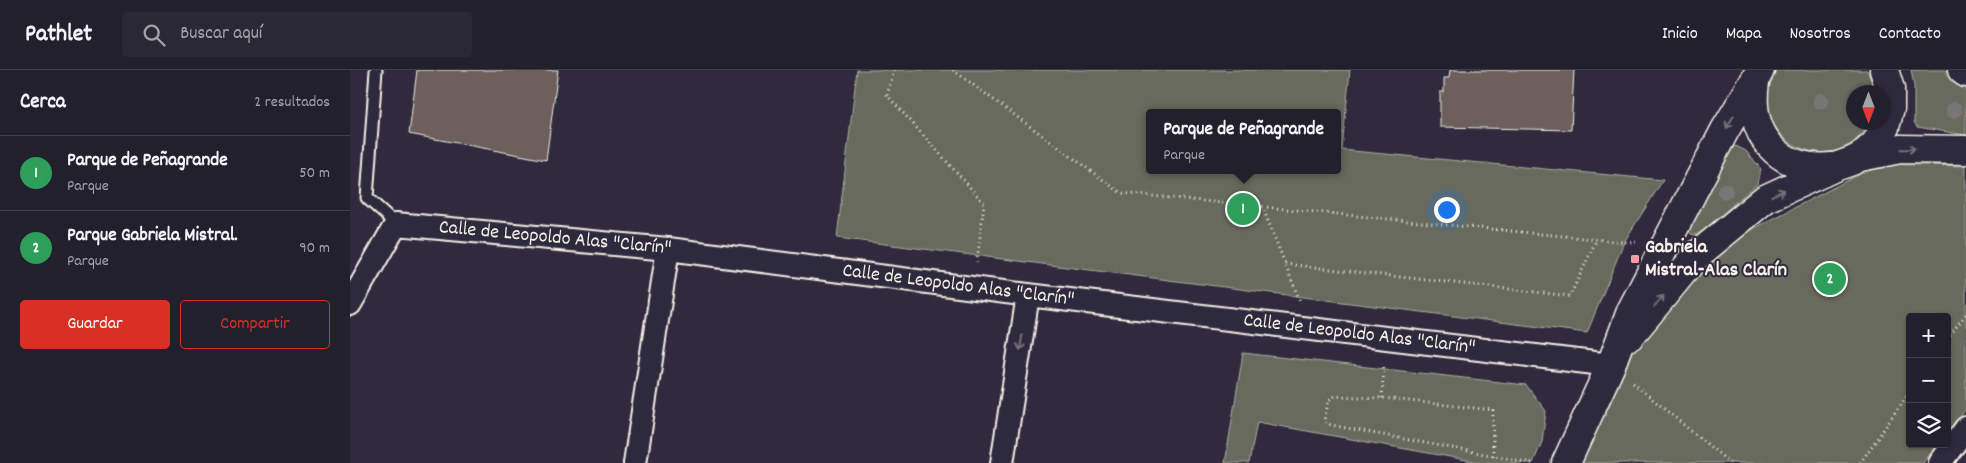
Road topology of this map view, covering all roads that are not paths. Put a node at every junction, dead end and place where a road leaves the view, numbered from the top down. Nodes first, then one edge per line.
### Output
1 (376, 70) edge
2 (1884, 70) edge
3 (1962, 70) edge
4 (1758, 73) edge
5 (1966, 73) edge
6 (1966, 150) edge
7 (1860, 157) junction
8 (1834, 167) junction
9 (396, 224) junction
10 (668, 249) junction
11 (1028, 295) junction
12 (350, 304) edge
13 (1614, 359) junction
14 (1966, 428) edge
15 (635, 463) edge
16 (1002, 463) edge
17 (1566, 463) edge
18 (1940, 463) edge

1 - 9 lane
2 - 7 street
3 - 5 street
4 - 8 street
4 -> 13 street
7 -> 6 street
7 - 8 street
13 -> 8 street
9 - 10 street, Calle de Leopoldo Alas "Clarín"
9 - 12 street
10 - 11 street, Calle de Leopoldo Alas "Clarín"
10 - 15 street
11 - 13 street, Calle de Leopoldo Alas "Clarín"
11 -> 16 street
13 - 17 street
14 - 18 street

